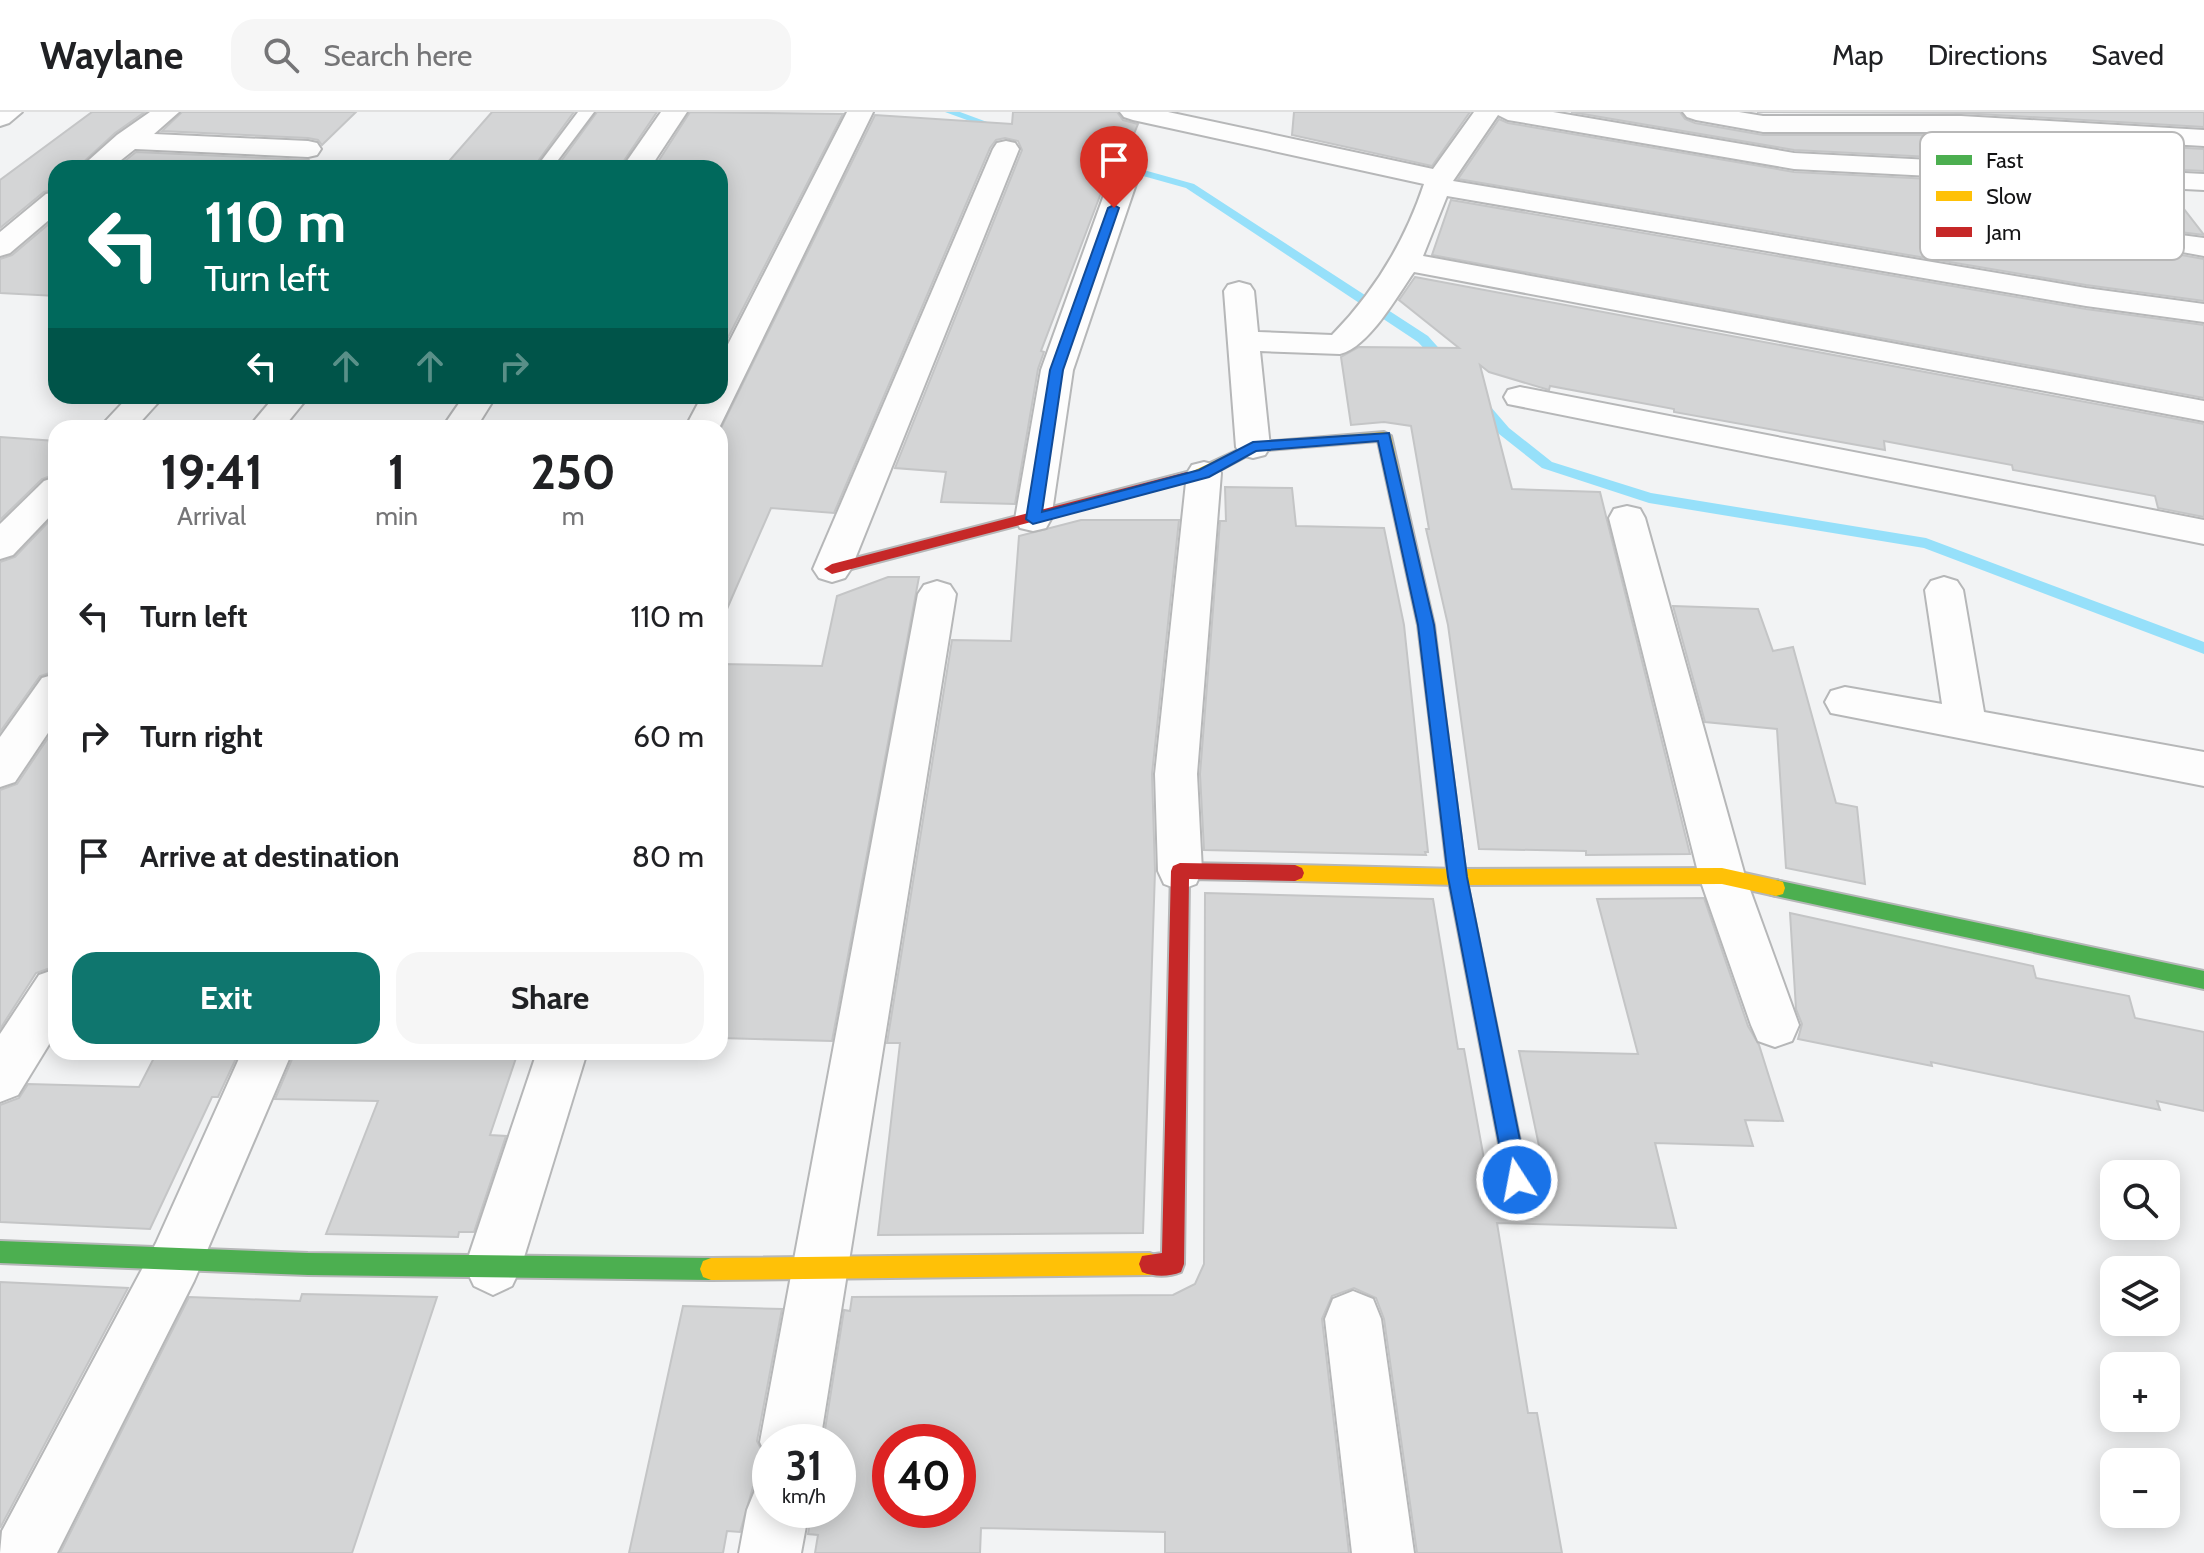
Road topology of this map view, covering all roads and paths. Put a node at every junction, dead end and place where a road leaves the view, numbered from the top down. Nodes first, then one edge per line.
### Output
1 (9, 112) edge
2 (166, 112) edge
3 (586, 112) edge
4 (674, 112) edge
5 (860, 112) edge
6 (1133, 112) edge
7 (1487, 112) edge
8 (1508, 112) edge
9 (1696, 112) edge
10 (0, 118) edge
11 (2100, 132) edge
12 (2184, 137) edge
13 (2204, 138) edge
14 (126, 141) junction
15 (308, 149) dead end
16 (1006, 149) dead end
17 (103, 160) edge
18 (550, 160) edge
19 (641, 160) edge
20 (1920, 167) edge
21 (1123, 181) dead end
22 (2184, 181) edge
23 (1438, 182) junction
24 (2204, 182) edge
25 (48, 207) edge
26 (0, 247) edge
27 (1406, 262) junction
28 (1239, 291) dead end
29 (2204, 313) edge
30 (1243, 341) junction
31 (728, 376) edge
32 (1520, 397) dead end
33 (140, 404) edge
34 (286, 404) edge
35 (2204, 411) edge
36 (124, 420) edge
37 (272, 420) edge
38 (1253, 447) junction
39 (1204, 473) junction
40 (48, 497) edge
41 (1627, 518) dead end
42 (1033, 519) junction
43 (2204, 532) edge
44 (0, 546) edge
45 (832, 569) joint
46 (1944, 590) dead end
47 (937, 594) dead end
48 (48, 701) edge
49 (1845, 702) dead end
50 (1965, 724) junction
51 (2204, 769) edge
52 (0, 770) edge
53 (1180, 871) junction
54 (1722, 876) junction
55 (1457, 877) junction
56 (2204, 980) edge
57 (48, 1003) edge
58 (1775, 1025) dead end
59 (263, 1060) edge
60 (559, 1060) edge
61 (0, 1078) edge
62 (1517, 1180) dead end
63 (0, 1252) edge
64 (175, 1262) junction
65 (493, 1267) junction
66 (822, 1268) junction
67 (1353, 1319) dead end
68 (793, 1424) edge
69 (775, 1528) edge
70 (24, 1553) edge
71 (770, 1553) edge
72 (1383, 1553) edge

1 - 10 street
2 - 14 street
3 - 18 lane
4 - 19 street
5 - 31 street
6 - 23 street
7 - 23 street
8 - 20 street
9 - 11 street
12 - 13 street
14 - 15 street
14 - 17 street
16 - 45 street
21 - 42 street
22 - 24 street
23 - 27 street
23 - 29 street
25 - 26 street
27 - 30 street
27 - 35 street
28 - 30 street
30 - 38 street
32 - 43 street
33 - 36 street
34 - 37 street
38 - 39 street
38 - 55 street
39 - 42 street
39 - 53 street
40 - 44 street
41 - 54 street
42 - 45 street
46 - 50 street
47 - 66 street
48 - 52 street
49 - 50 street
50 - 51 street
53 - 55 street
53 - 66 street
54 - 55 street
54 - 56 street
54 - 58 street
55 - 62 street
57 - 61 street
59 - 64 street
60 - 65 street
63 - 64 street
64 - 65 street
64 - 70 street
65 - 66 street
66 - 68 street
67 - 72 street
69 - 71 street

